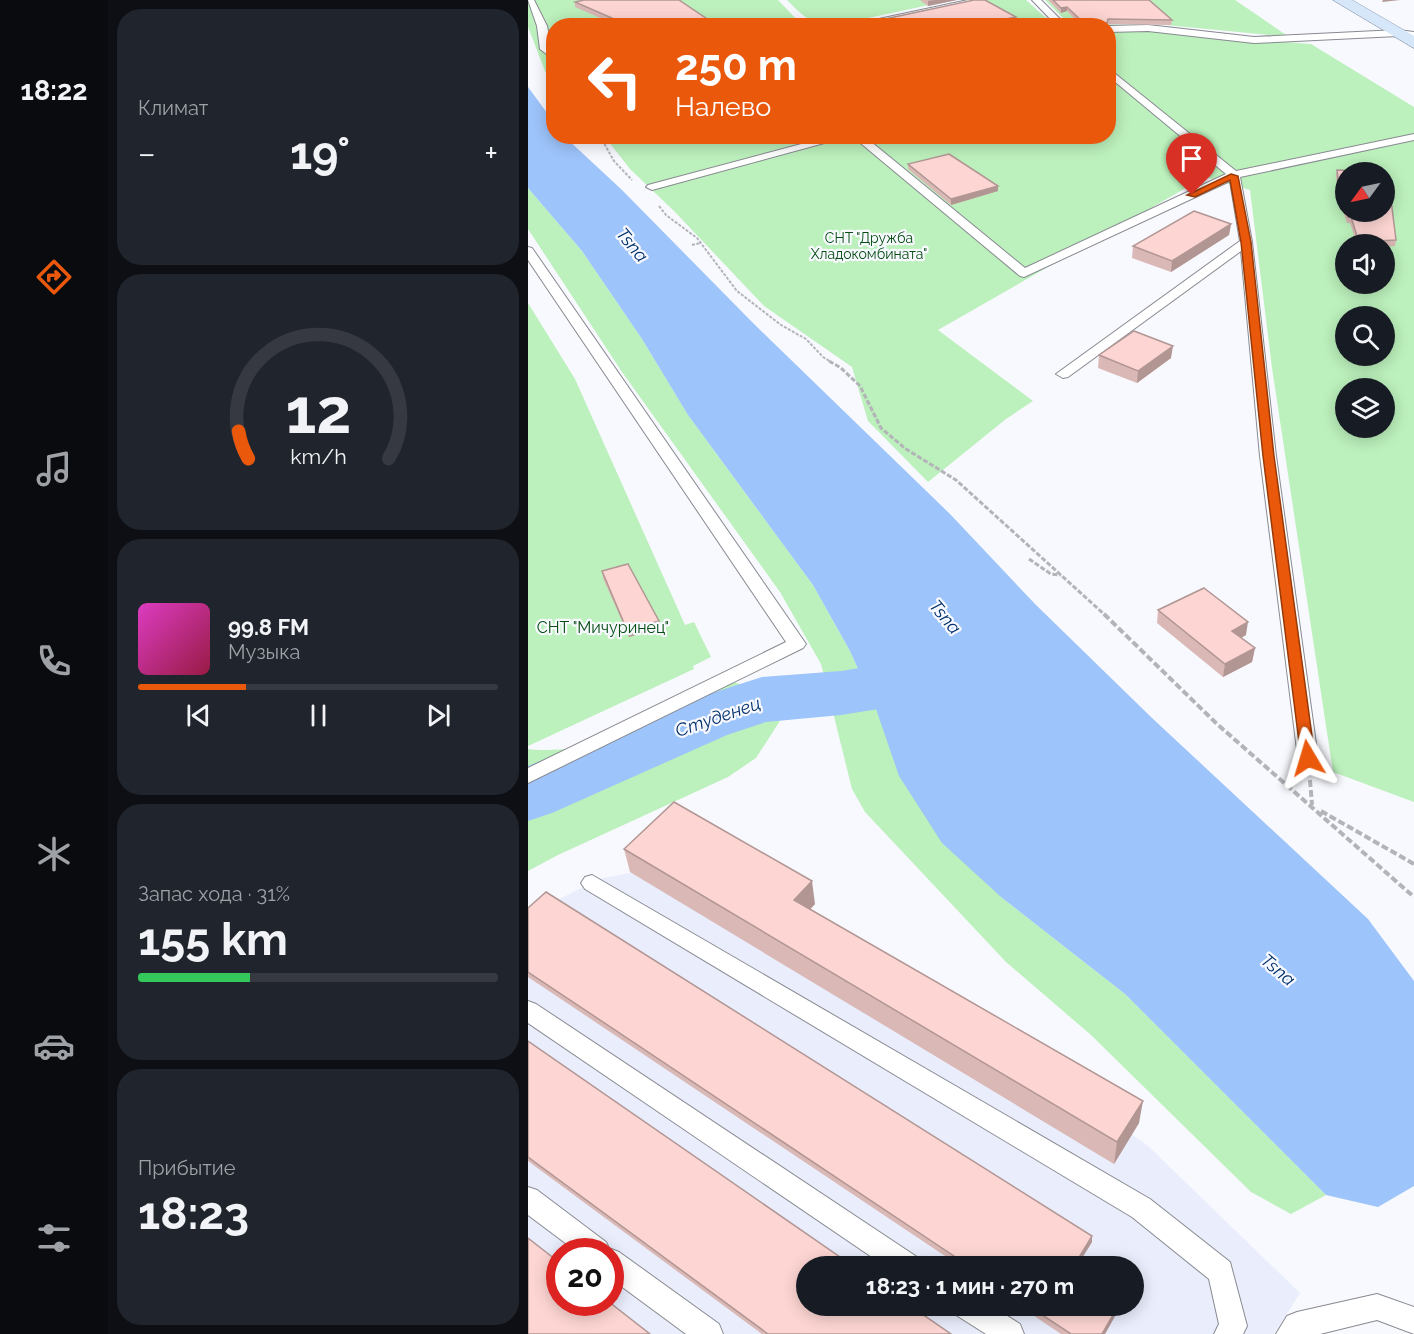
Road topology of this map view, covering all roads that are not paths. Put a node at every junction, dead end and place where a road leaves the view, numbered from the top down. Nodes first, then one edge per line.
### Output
1 (530, 0) edge
2 (913, 0) edge
3 (981, 0) edge
4 (1036, 0) edge
5 (1341, 0) edge
6 (928, 10) junction
7 (889, 18) edge
8 (1055, 18) edge
9 (1116, 29) edge
10 (1406, 34) edge
11 (1414, 43) edge
12 (546, 50) edge
13 (1116, 78) edge
14 (1414, 137) edge
15 (815, 144) edge
16 (867, 144) edge
17 (1234, 176) junction
18 (652, 187) dead end
19 (1246, 242) junction
20 (528, 251) edge
21 (1063, 374) dead end
22 (1308, 758) dead end
23 (528, 776) edge
24 (592, 883) dead end
25 (528, 1011) edge
26 (528, 1199) edge
27 (580, 1238) edge
28 (893, 1256) edge
29 (624, 1271) edge
30 (983, 1316) edge
31 (1414, 1321) edge
32 (709, 1334) edge
33 (1010, 1334) edge
34 (1228, 1334) edge
35 (1290, 1334) edge

1 - 12 lane
2 - 6 lane
3 - 6 lane
4 - 8 lane
5 - 10 main road
6 - 7 lane
9 - 10 lane
10 - 11 main road
13 - 17 lane
14 - 17 lane
15 - 18 lane
16 - 17 lane
17 - 19 lane
19 - 21 lane
19 - 22 lane
20 - 23 lane
24 - 34 lane
25 - 28 lane
26 - 27 lane
29 - 32 lane
30 - 33 lane
31 - 35 lane

